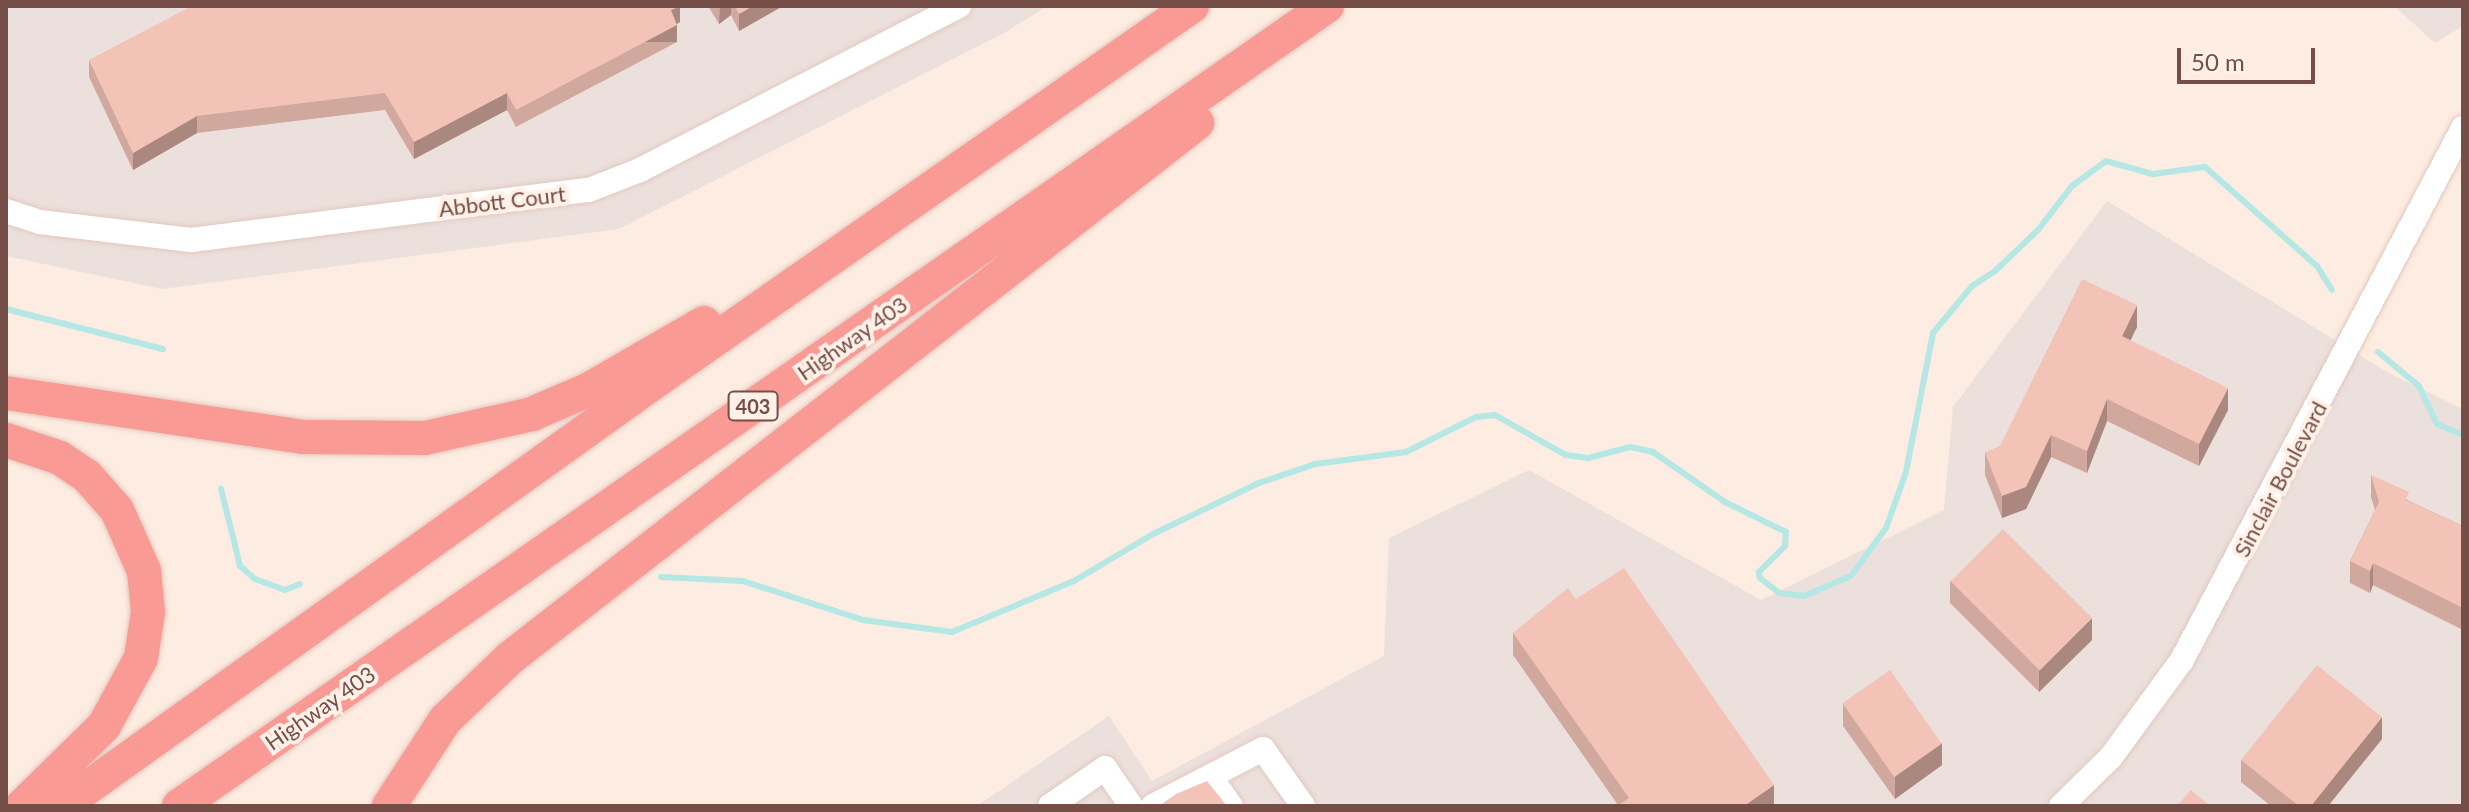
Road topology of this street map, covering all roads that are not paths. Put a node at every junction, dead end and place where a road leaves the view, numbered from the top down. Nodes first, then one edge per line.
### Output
1 (959, 6) edge
2 (1192, 6) edge
3 (1327, 6) edge
4 (1348, 6) edge
5 (1047, 111) junction
6 (2463, 128) edge
7 (6, 211) edge
8 (6, 393) edge
9 (6, 440) edge
10 (1212, 779) junction
11 (191, 800) edge
12 (22, 806) edge
13 (62, 806) edge
14 (389, 806) edge
15 (1050, 806) edge
16 (1131, 806) edge
17 (1153, 806) edge
18 (1231, 806) edge
19 (1303, 806) edge
20 (2061, 806) edge

1 - 7 street, Abbott Court
2 - 5 highway
3 - 11 highway, Highway 403 / 403
4 - 14 highway
5 - 8 highway
5 - 13 highway
6 - 20 street, Sinclair Boulevard
9 - 12 highway
10 - 17 street
10 - 18 street
10 - 19 street
15 - 16 street

